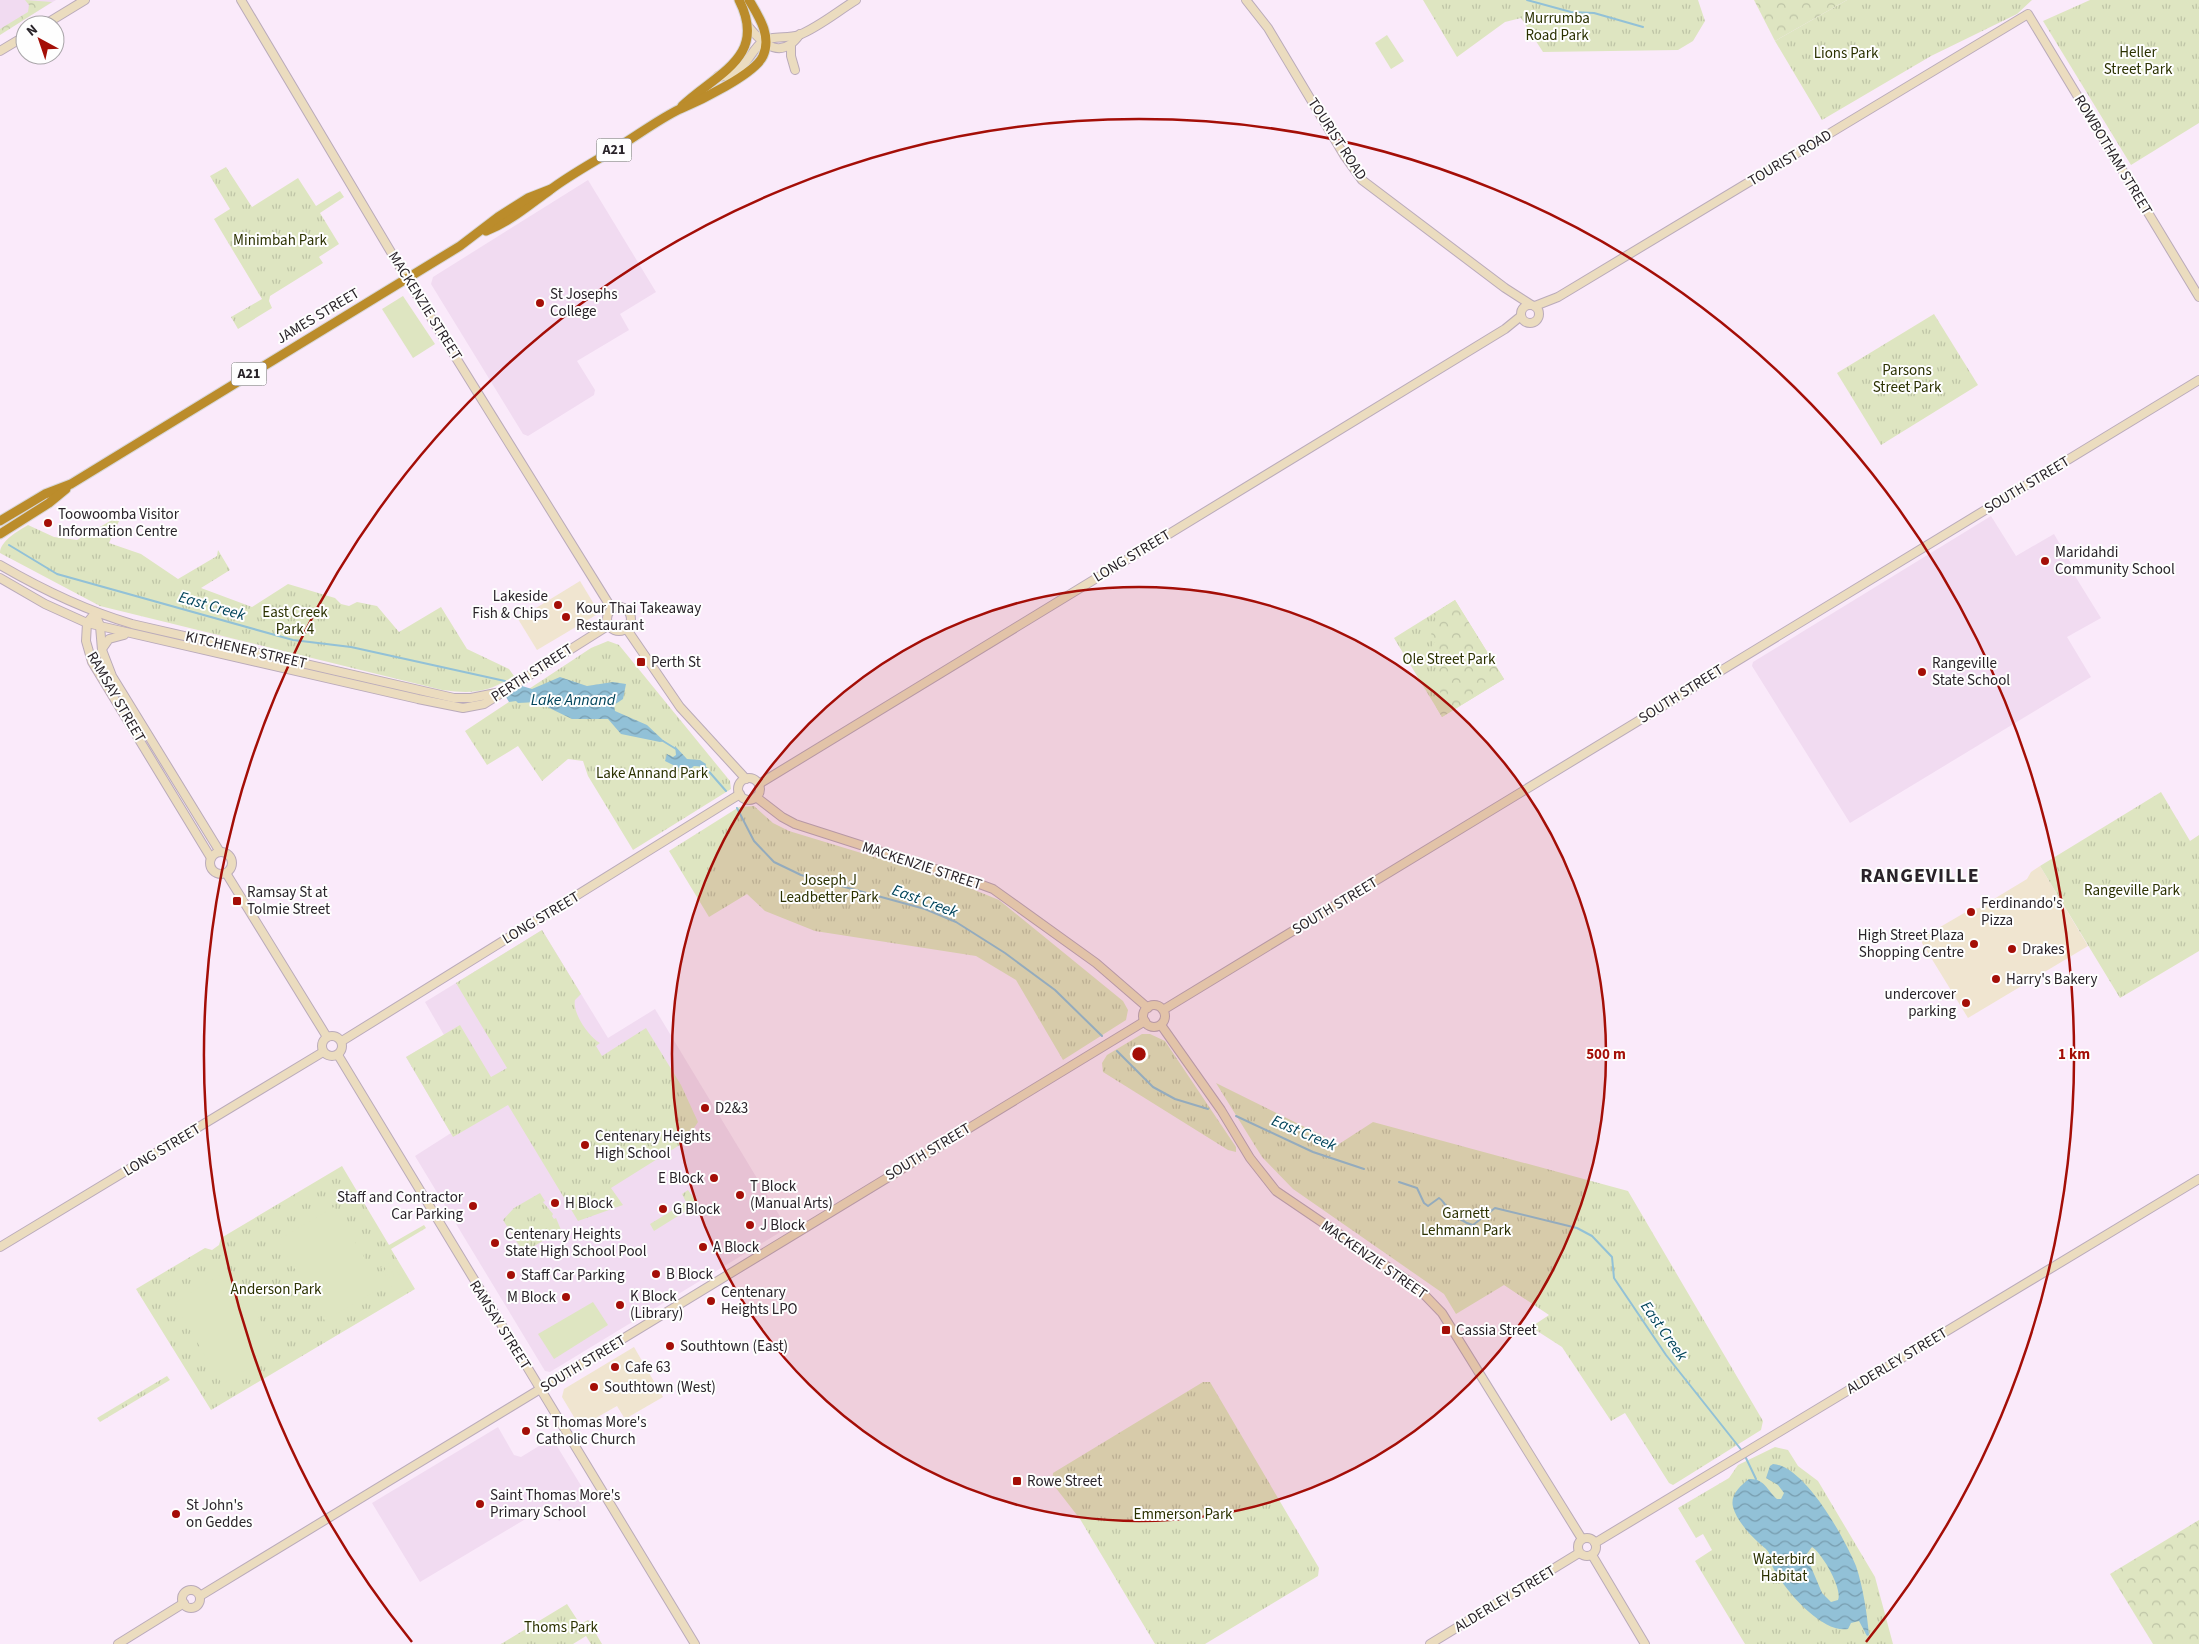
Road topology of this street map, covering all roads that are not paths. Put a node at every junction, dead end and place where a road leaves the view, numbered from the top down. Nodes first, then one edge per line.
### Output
1 (85, 0) edge
2 (241, 0) edge
3 (739, 0) edge
4 (748, 0) edge
5 (856, 0) edge
6 (1246, 0) edge
7 (2028, 14) joint
8 (60, 15) edge
9 (748, 26) junction
10 (800, 34) junction
11 (15, 42) edge
12 (764, 42) junction
13 (791, 45) junction
14 (0, 51) edge
15 (795, 70) dead end
16 (718, 76) junction
17 (676, 111) junction
18 (407, 279) junction
19 (1505, 288) junction
20 (2199, 296) edge
21 (1535, 308) junction
22 (1522, 315) junction
23 (2199, 380) edge
24 (72, 484) junction
25 (0, 521) edge
26 (0, 534) edge
27 (0, 565) edge
28 (0, 578) edge
29 (612, 609) junction
30 (96, 614) junction
31 (87, 623) junction
32 (609, 625) junction
33 (100, 626) junction
34 (626, 628) junction
35 (131, 634) junction
36 (197, 638) junction
37 (194, 648) junction
38 (102, 650) junction
39 (502, 691) junction
40 (481, 706) joint
41 (746, 779) junction
42 (759, 784) junction
43 (740, 794) junction
44 (756, 797) junction
45 (220, 852) junction
46 (211, 858) junction
47 (226, 873) junction
48 (1148, 1008) junction
49 (1163, 1010) junction
50 (1145, 1021) junction
51 (1161, 1025) junction
52 (327, 1037) junction
53 (342, 1042) junction
54 (324, 1052) junction
55 (338, 1055) junction
56 (2199, 1179) edge
57 (0, 1247) edge
58 (540, 1390) junction
59 (1582, 1539) junction
60 (1595, 1543) junction
61 (1579, 1553) junction
62 (1592, 1555) junction
63 (200, 1596) junction
64 (184, 1603) junction
65 (118, 1644) edge
66 (695, 1644) edge
67 (1430, 1644) edge
68 (1645, 1644) edge

1 - 8 street
2 - 18 street, MACKENZIE STREET
3 - 9 highway, A21
4 - 12 highway
5 - 10 street
6 - 19 street, TOURIST ROAD
7 - 20 street, ROWBOTHAM STREET
7 - 21 street, TOURIST ROAD
9 - 12 street
9 - 16 highway, JAMES STREET / A21
10 - 12 street
10 - 13 street
11 - 14 street
12 - 13 street
12 - 16 street, JAMES STREET
12 - 17 highway, JAMES STREET / A21
13 - 15 street
16 - 17 highway, JAMES STREET / A21
17 - 18 highway, JAMES STREET / A21
18 - 24 highway, JAMES STREET / A21
18 - 29 street, MACKENZIE STREET
19 - 21 street, TOURIST ROAD
19 - 22 street, TOURIST ROAD
21 - 22 street
21 - 22 street
22 - 42 street, LONG STREET
23 - 49 street, SOUTH STREET
24 - 25 highway, JAMES STREET / A21
24 - 26 highway, JAMES STREET / A21
27 - 30 street, KITCHENER STREET
28 - 31 street, KITCHENER STREET
29 - 32 street
29 - 34 street
30 - 31 street
30 - 33 street, RAMSAY STREET
30 - 36 street, KITCHENER STREET
31 - 33 street, KITCHENER STREET
31 - 46 street, RAMSAY STREET
32 - 34 street
32 - 39 street, PERTH STREET
33 - 35 street, KITCHENER STREET
33 - 38 street, RAMSAY STREET
34 - 41 street
35 - 37 street, KITCHENER STREET
35 - 38 street
36 - 37 street
36 - 39 street, KITCHENER STREET
37 - 40 street, KITCHENER STREET
38 - 45 street, RAMSAY STREET
39 - 40 street, PERTH STREET
41 - 42 street
41 - 43 street
42 - 44 street
43 - 44 street
43 - 53 street, LONG STREET
44 - 48 street, MACKENZIE STREET
45 - 46 street
45 - 47 street
46 - 47 street
47 - 52 street
48 - 49 street
48 - 50 street
49 - 51 street
50 - 51 street
50 - 58 street, SOUTH STREET
51 - 59 street, MACKENZIE STREET
52 - 53 street
52 - 54 street
53 - 55 street
54 - 55 street
54 - 57 street, LONG STREET
55 - 58 street, RAMSAY STREET
56 - 60 street, ALDERLEY STREET
58 - 63 street, SOUTH STREET
58 - 66 street, RAMSAY STREET
59 - 60 street
59 - 61 street
60 - 62 street
61 - 62 street
61 - 67 street, ALDERLEY STREET
62 - 68 street
63 - 64 street
63 - 64 street
64 - 65 street

